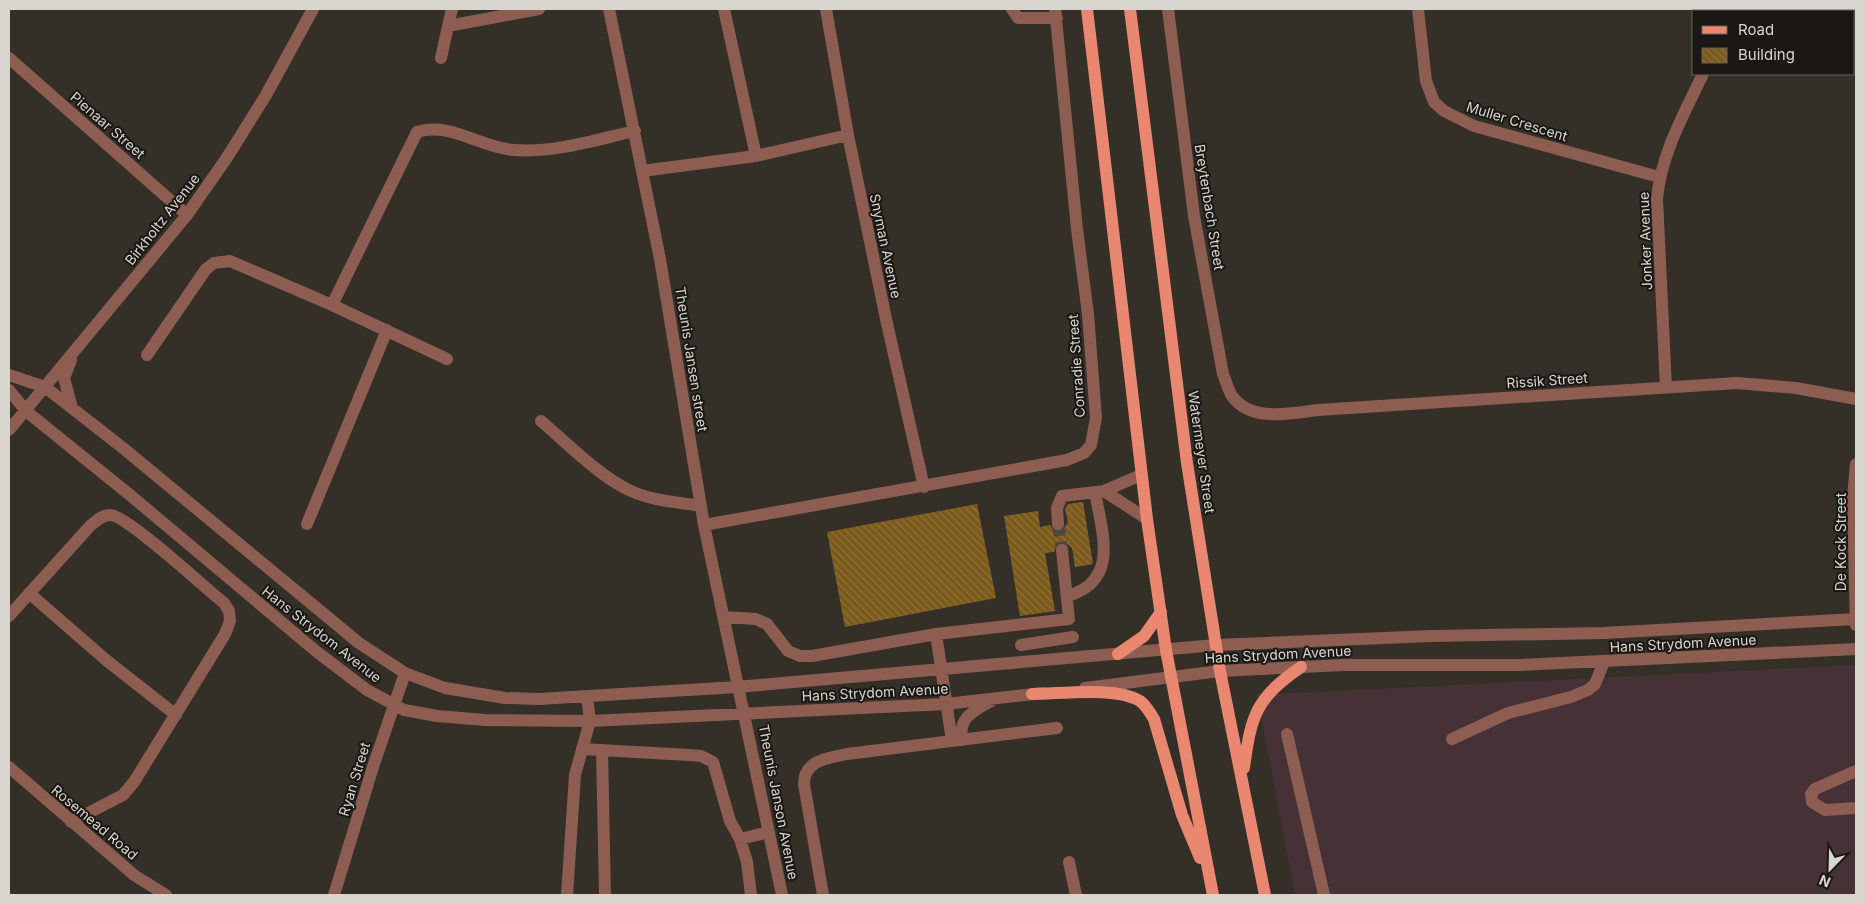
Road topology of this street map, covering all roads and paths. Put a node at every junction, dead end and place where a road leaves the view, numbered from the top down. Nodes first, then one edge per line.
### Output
1 (313, 9) edge
2 (452, 9) edge
3 (539, 9) edge
4 (609, 9) edge
5 (724, 9) edge
6 (826, 9) edge
7 (1012, 9) edge
8 (1087, 9) edge
9 (1130, 9) edge
10 (1168, 9) edge
11 (1418, 9) edge
12 (1056, 13) edge
13 (448, 26) junction
14 (9, 58) edge
15 (441, 58) dead end
16 (1703, 75) edge
17 (635, 131) junction
18 (848, 135) junction
19 (756, 156) junction
20 (642, 171) junction
21 (1659, 177) junction
22 (187, 215) junction
23 (332, 305) junction
24 (387, 330) junction
25 (73, 353) junction
26 (147, 355) dead end
27 (447, 359) dead end
28 (9, 375) edge
29 (45, 387) junction
30 (1666, 387) junction
31 (9, 390) edge
32 (1856, 399) edge
33 (1240, 405) joint
34 (73, 409) junction
35 (26, 411) junction
36 (541, 421) dead end
37 (9, 430) edge
38 (1856, 464) edge
39 (1142, 475) junction
40 (924, 487) junction
41 (1100, 492) junction
42 (701, 506) junction
43 (1147, 519) junction
44 (307, 524) dead end
45 (1058, 524) tunnel mouth
46 (704, 526) junction
47 (1062, 550) tunnel mouth
48 (29, 593) junction
49 (1068, 596) junction
50 (1161, 612) junction
51 (9, 616) edge
52 (723, 617) junction
53 (1069, 619) junction
54 (1856, 621) edge
55 (1019, 625) junction
56 (936, 634) junction
57 (1072, 637) junction
58 (1216, 645) junction
59 (1020, 646) junction
60 (1856, 649) edge
61 (1166, 650) junction
62 (1118, 654) junction
63 (1077, 658) junction
64 (1604, 662) junction
65 (1022, 663) junction
66 (1301, 667) junction
67 (940, 670) junction
68 (1220, 671) junction
69 (406, 673) junction
70 (1172, 677) junction
71 (737, 687) junction
72 (1032, 694) junction
73 (587, 696) junction
74 (995, 698) junction
75 (946, 704) junction
76 (393, 705) junction
77 (746, 714) junction
78 (176, 715) junction
79 (590, 721) junction
80 (1057, 728) dead end
81 (1287, 734) dead end
82 (1452, 739) dead end
83 (957, 740) junction
84 (582, 749) junction
85 (602, 750) junction
86 (9, 767) edge
87 (1856, 771) edge
88 (1242, 778) junction
89 (1856, 808) edge
90 (71, 822) junction
91 (769, 832) junction
92 (740, 839) junction
93 (1068, 862) dead end
94 (1210, 880) junction
95 (166, 895) edge
96 (334, 895) edge
97 (567, 895) edge
98 (605, 895) edge
99 (751, 895) edge
100 (782, 895) edge
101 (823, 895) edge
102 (1076, 895) edge
103 (1212, 895) edge
104 (1265, 895) edge
105 (1324, 895) edge

1 - 22 street, Birkholtz Avenue
2 - 13 street
3 - 13 street
4 - 17 street, Theunis Jansen street
5 - 19 street
6 - 18 street, Snyman Avenue
7 - 12 street
8 - 39 main road
9 - 58 main road, Watermeyer Street
10 - 33 street, Breytenbach Street
11 - 21 street, Muller Crescent
12 - 40 street, Conradie Street
13 - 15 street
14 - 22 street, Pienaar Street
16 - 21 street, Jonker Avenue
17 - 20 street, Theunis Jansen street
17 - 23 street
18 - 19 street
18 - 40 street, Snyman Avenue
19 - 20 street
20 - 42 street, Theunis Jansen street
21 - 30 street, Jonker Avenue
22 - 25 street, Birkholtz Avenue
23 - 24 street
23 - 26 street
24 - 27 street
24 - 44 street
25 - 29 street, Birkholtz Avenue
25 - 34 street
28 - 29 street, Hans Strydom Avenue
29 - 34 street, Hans Strydom Avenue
29 - 35 street, Birkholtz Avenue
30 - 32 street, Rissik Street
30 - 33 street, Rissik Street
31 - 35 street, Hans Strydom Avenue
34 - 69 street, Hans Strydom Avenue
35 - 37 street, Birkholtz Avenue
35 - 76 street, Hans Strydom Avenue
36 - 42 street
38 - 54 street, De Kock Street
39 - 41 street
39 - 43 main road
40 - 46 street, Conradie Street
41 - 43 street
41 - 45 street
41 - 49 street
42 - 46 street, Theunis Jansen street
43 - 50 main road
46 - 52 street, Theunis Jansen street
47 - 49 street
48 - 51 street
48 - 78 street
48 - 78 street
49 - 53 street
50 - 61 main road
50 - 62 main road
52 - 56 street
52 - 71 street, Theunis Jansen street
53 - 55 street
53 - 57 street
54 - 58 street, Hans Strydom Avenue
55 - 56 street
55 - 59 street
56 - 67 street
57 - 59 street
57 - 63 street
58 - 61 street, Hans Strydom Avenue
58 - 68 main road, Watermeyer Street
59 - 65 street
60 - 64 street, Hans Strydom Avenue
61 - 62 street, Hans Strydom Avenue
61 - 70 main road
62 - 63 street, Hans Strydom Avenue
63 - 65 street, Hans Strydom Avenue
64 - 66 street, Hans Strydom Avenue
64 - 82 street
65 - 67 street, Hans Strydom Avenue
66 - 68 street, Hans Strydom Avenue
66 - 88 main road
67 - 71 street, Hans Strydom Avenue
67 - 75 street
68 - 70 street, Hans Strydom Avenue
68 - 88 main road, Watermeyer Street
69 - 73 street, Hans Strydom Avenue
69 - 76 street, Ryan Street
70 - 72 street, Hans Strydom Avenue
70 - 94 main road
71 - 73 street, Hans Strydom Avenue
71 - 77 street, Theunis Jansen street
72 - 74 street, Hans Strydom Avenue
72 - 94 main road
73 - 79 street
74 - 75 street, Hans Strydom Avenue
74 - 83 street
75 - 77 street, Hans Strydom Avenue
75 - 83 street
76 - 79 street, Hans Strydom Avenue
76 - 96 street, Ryan Street
77 - 79 street, Hans Strydom Avenue
77 - 91 street, Theunis Janson Avenue
78 - 90 street
79 - 84 street
80 - 83 street
81 - 105 street
83 - 101 street
84 - 85 street
84 - 97 street
85 - 92 street
85 - 98 street
86 - 90 street, Rosemead Road
87 - 89 street
88 - 104 main road, Watermeyer Street
90 - 95 street, Rosemead Road
91 - 92 street
91 - 100 street, Theunis Janson Avenue
92 - 99 street
93 - 102 street
94 - 103 main road

